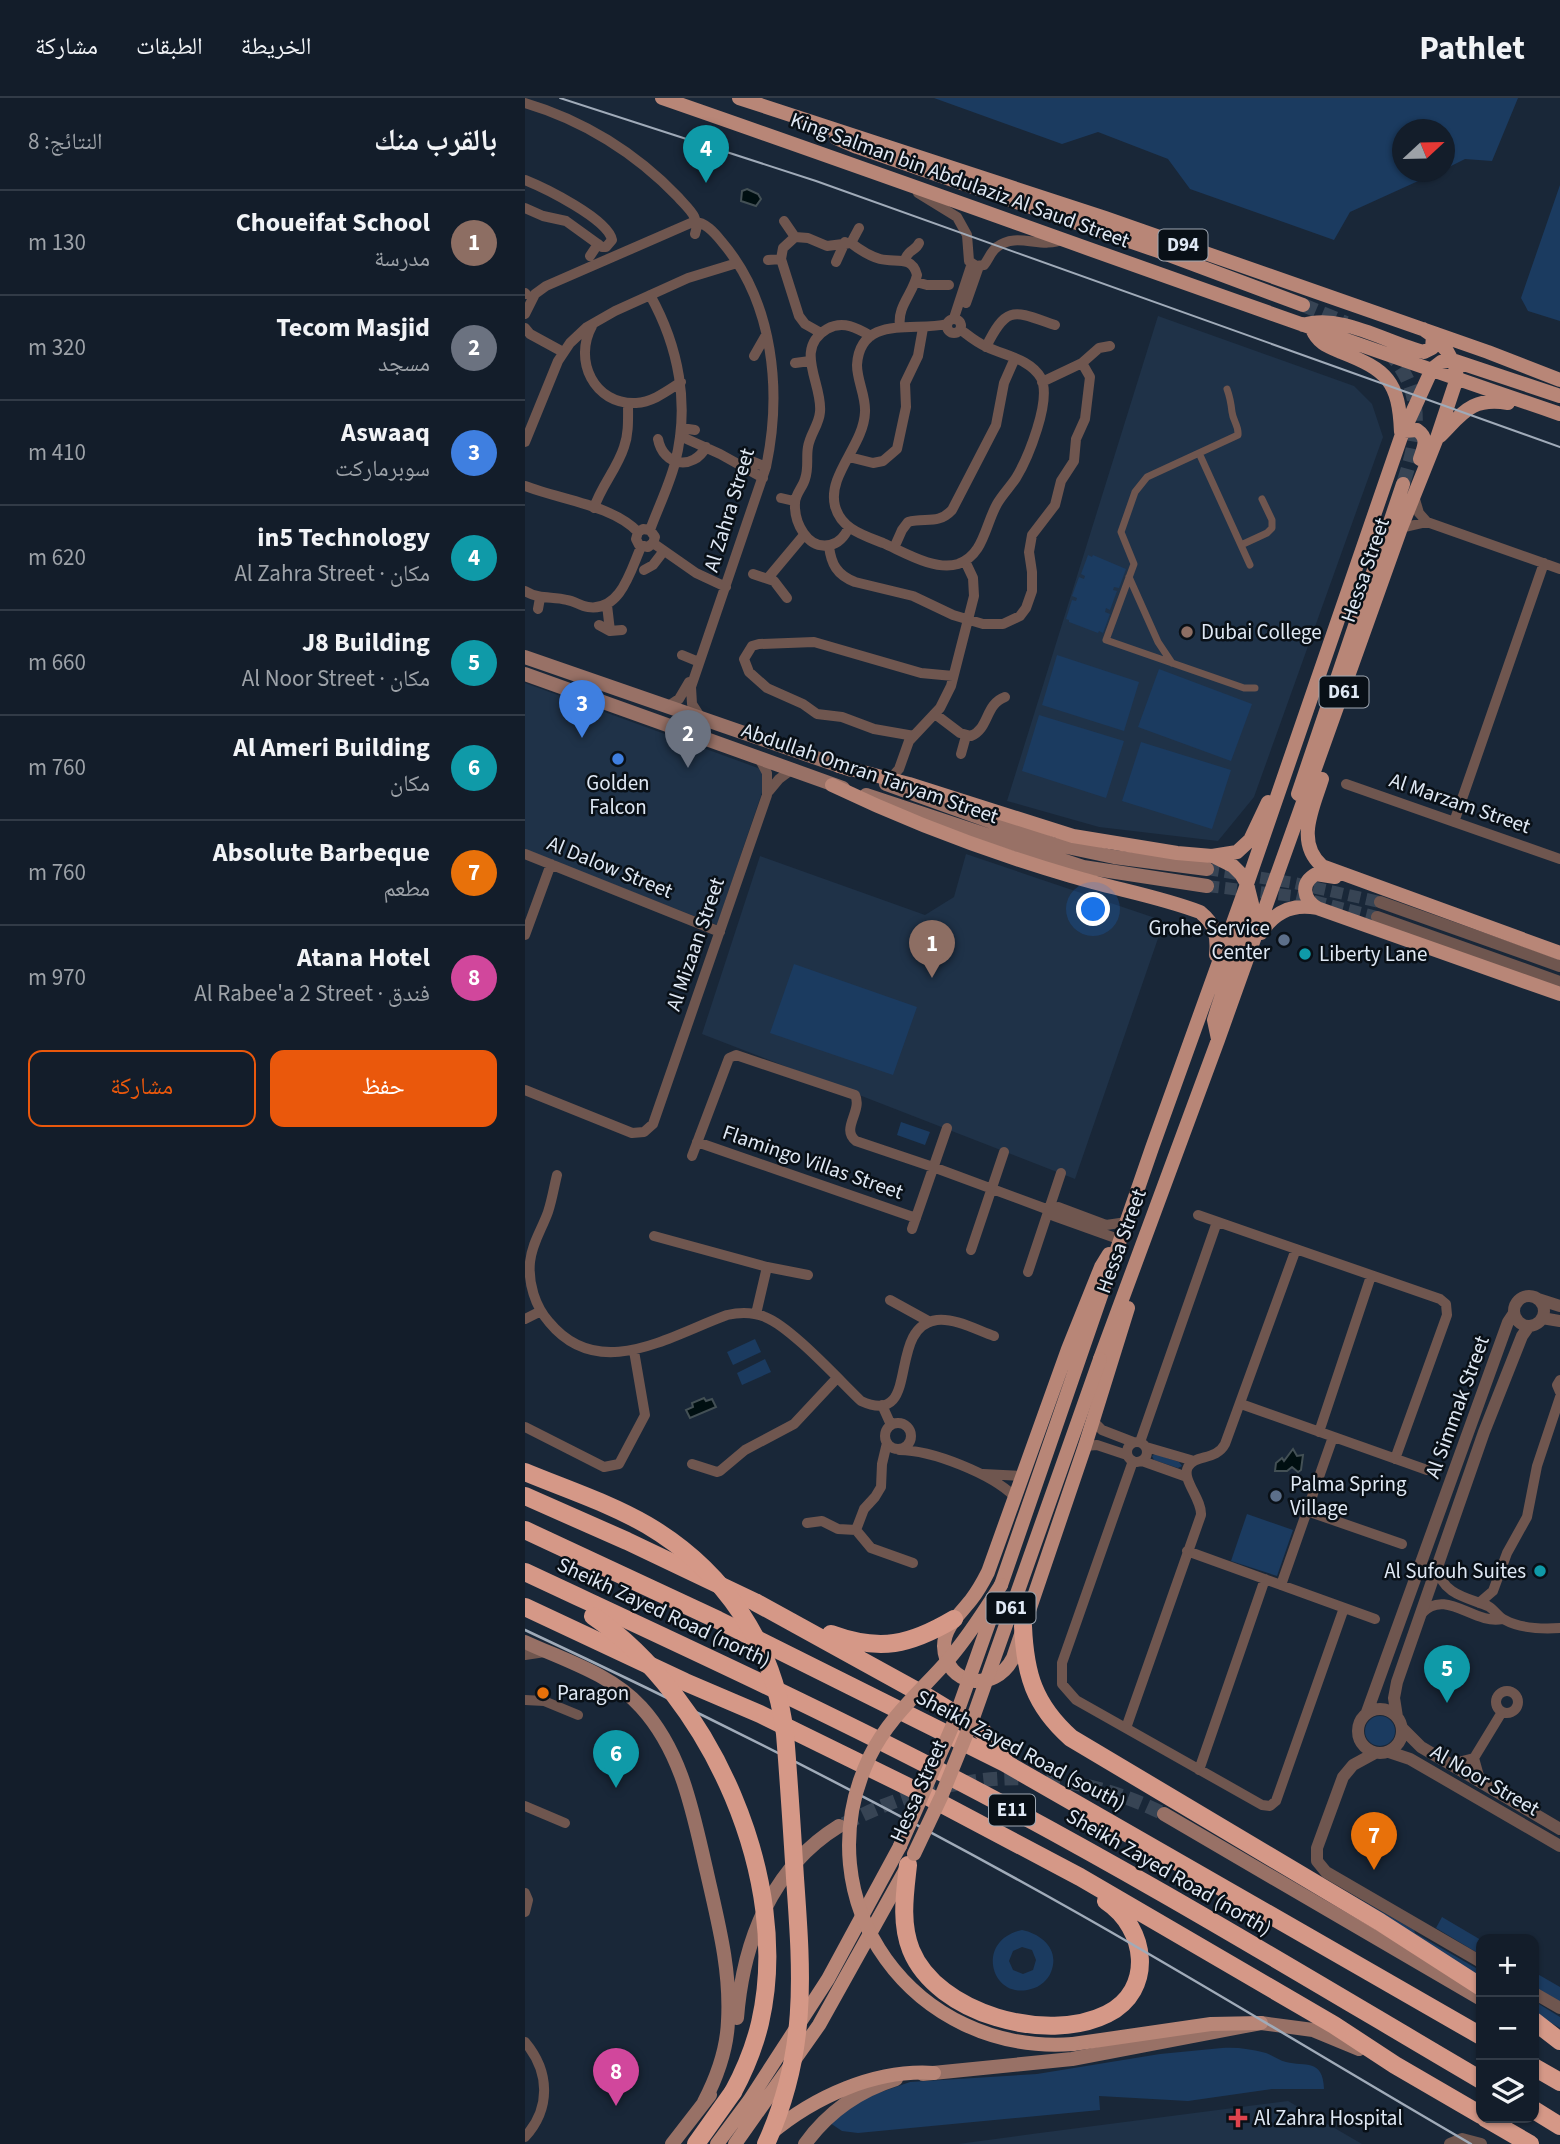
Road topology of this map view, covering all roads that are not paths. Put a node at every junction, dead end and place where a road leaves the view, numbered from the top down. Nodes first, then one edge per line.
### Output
1 (662, 98) edge
2 (739, 98) edge
3 (525, 103) edge
4 (803, 120) junction
5 (525, 180) edge
6 (900, 180) junction
7 (525, 208) edge
8 (695, 221) junction
9 (784, 221) dead end
10 (859, 228) dead end
11 (695, 234) dead end
12 (795, 237) junction
13 (1063, 239) junction
14 (848, 243) junction
15 (919, 243) dead end
16 (598, 244) junction
17 (590, 256) dead end
18 (781, 259) junction
19 (768, 260) dead end
20 (899, 260) junction
21 (737, 262) junction
22 (837, 262) dead end
23 (975, 265) junction
24 (889, 271) dead end
25 (916, 282) junction
26 (949, 285) dead end
27 (655, 293) junction
28 (671, 295) dead end
29 (1303, 304) tunnel mouth
30 (525, 314) edge
31 (596, 320) junction
32 (955, 323) junction
33 (1055, 325) dead end
34 (900, 326) junction
35 (1307, 327) junction
36 (525, 328) edge
37 (923, 328) junction
38 (821, 332) junction
39 (1428, 332) junction
40 (766, 335) junction
41 (871, 337) junction
42 (986, 346) junction
43 (1110, 346) dead end
44 (563, 352) junction
45 (754, 356) dead end
46 (1015, 358) junction
47 (1452, 360) junction
48 (810, 361) junction
49 (795, 363) dead end
50 (1082, 363) junction
51 (1432, 369) junction
52 (1482, 369) junction
53 (1457, 378) junction
54 (1560, 380) edge
55 (681, 382) junction
56 (1042, 382) junction
57 (1476, 385) junction
58 (1227, 389) dead end
59 (1560, 396) edge
60 (628, 402) junction
61 (1544, 409) junction
62 (1560, 414) edge
63 (695, 430) dead end
64 (1402, 434) junction
65 (678, 438) junction
66 (1437, 438) junction
67 (658, 439) dead end
68 (525, 442) edge
69 (706, 447) junction
70 (1199, 453) junction
71 (849, 457) junction
72 (751, 461) dead end
73 (675, 462) junction
74 (766, 467) junction
75 (762, 478) junction
76 (1403, 484) tunnel mouth
77 (525, 486) edge
78 (1416, 490) junction
79 (781, 498) dead end
80 (1262, 499) dead end
81 (795, 501) junction
82 (594, 508) junction
83 (630, 511) dead end
84 (1427, 522) junction
85 (849, 527) junction
86 (1401, 528) junction
87 (634, 529) junction
88 (650, 530) junction
89 (804, 535) junction
90 (653, 543) junction
91 (829, 545) junction
92 (1241, 545) junction
93 (641, 547) junction
94 (894, 548) junction
95 (663, 552) junction
96 (965, 561) junction
97 (1543, 563) junction
98 (1250, 565) dead end
99 (1560, 569) edge
100 (644, 570) dead end
101 (753, 574) dead end
102 (1129, 576) junction
103 (768, 578) junction
104 (726, 587) junction
105 (525, 591) edge
106 (787, 598) dead end
107 (607, 604) junction
108 (969, 620) junction
109 (599, 625) dead end
110 (610, 631) junction
111 (622, 631) dead end
112 (682, 655) dead end
113 (525, 657) edge
114 (699, 662) junction
115 (1173, 664) junction
116 (525, 674) edge
117 (953, 676) junction
118 (1255, 688) dead end
119 (1005, 697) dead end
120 (667, 707) junction
121 (935, 714) junction
122 (701, 718) junction
123 (1332, 726) junction
124 (966, 736) junction
125 (914, 737) junction
126 (961, 754) dead end
127 (758, 757) junction
128 (839, 766) junction
129 (791, 770) junction
130 (890, 779) junction
131 (909, 783) junction
132 (1346, 784) dead end
133 (832, 785) junction
134 (1279, 791) junction
135 (767, 795) junction
136 (1454, 822) junction
137 (525, 854) edge
138 (1284, 856) junction
139 (1560, 859) edge
140 (1210, 863) junction
141 (551, 864) junction
142 (1357, 880) junction
143 (1247, 884) junction
144 (1207, 886) tunnel mouth
145 (1380, 902) tunnel mouth
146 (1317, 908) junction
147 (1377, 917) tunnel mouth
148 (720, 932) junction
149 (525, 935) edge
150 (1250, 953) junction
151 (1560, 953) edge
152 (1560, 966) edge
153 (1213, 976) junction
154 (1560, 982) edge
155 (1560, 994) edge
156 (1218, 1040) junction
157 (525, 1090) edge
158 (947, 1128) dead end
159 (697, 1142) junction
160 (1004, 1152) dead end
161 (692, 1156) dead end
162 (933, 1167) junction
163 (1061, 1173) dead end
164 (557, 1175) dead end
165 (991, 1188) junction
166 (1049, 1210) junction
167 (1198, 1215) dead end
168 (916, 1218) junction
169 (1127, 1222) junction
170 (1217, 1222) junction
171 (1094, 1226) junction
172 (912, 1228) dead end
173 (654, 1236) dead end
174 (1120, 1243) junction
175 (1296, 1249) junction
176 (971, 1250) dead end
177 (1139, 1253) junction
178 (767, 1267) junction
179 (1028, 1272) dead end
180 (808, 1275) dead end
181 (1371, 1276) junction
182 (1538, 1299) junction
183 (890, 1300) dead end
184 (1560, 1306) edge
185 (541, 1311) junction
186 (1514, 1313) junction
187 (756, 1314) junction
188 (1542, 1318) junction
189 (525, 1320) edge
190 (1560, 1321) edge
191 (930, 1322) junction
192 (1529, 1326) junction
193 (994, 1336) dead end
194 (634, 1351) junction
195 (837, 1378) junction
196 (1560, 1380) edge
197 (1560, 1391) edge
198 (1560, 1397) edge
199 (1241, 1404) junction
200 (882, 1405) junction
201 (1093, 1421) junction
202 (891, 1425) junction
203 (1470, 1426) junction
204 (526, 1427) edge
205 (1319, 1432) junction
206 (1484, 1432) junction
207 (911, 1436) junction
208 (1333, 1437) junction
209 (1140, 1444) junction
210 (1085, 1446) junction
211 (894, 1448) junction
212 (923, 1452) junction
213 (1134, 1459) junction
214 (1395, 1459) junction
215 (1194, 1461) junction
216 (692, 1464) dead end
217 (1427, 1470) dead end
218 (525, 1472) edge
219 (983, 1474) junction
220 (1022, 1476) junction
221 (1187, 1477) junction
222 (525, 1496) edge
223 (1015, 1497) junction
224 (1307, 1511) junction
225 (807, 1523) dead end
226 (525, 1530) edge
227 (856, 1530) junction
228 (1402, 1544) dead end
229 (1188, 1551) junction
230 (913, 1563) dead end
231 (1438, 1563) junction
232 (525, 1572) edge
233 (1265, 1579) junction
234 (525, 1583) edge
235 (1001, 1585) junction
236 (1282, 1585) junction
237 (1495, 1586) junction
238 (1479, 1603) junction
239 (525, 1605) edge
240 (1344, 1608) junction
241 (1420, 1615) junction
242 (782, 1616) junction
243 (1500, 1616) junction
244 (954, 1619) junction
245 (1375, 1619) dead end
246 (1023, 1626) junction
247 (1560, 1628) edge
248 (525, 1642) edge
249 (546, 1651) junction
250 (525, 1656) edge
251 (525, 1700) edge
252 (1367, 1712) junction
253 (1502, 1712) dead end
254 (578, 1715) dead end
255 (1400, 1722) junction
256 (1126, 1728) junction
257 (1389, 1752) junction
258 (1375, 1753) junction
259 (1474, 1758) junction
260 (1005, 1763) junction
261 (1450, 1764) junction
262 (1199, 1770) junction
263 (1481, 1783) junction
264 (525, 1806) edge
265 (1164, 1814) tunnel mouth
266 (565, 1824) dead end
267 (980, 1825) junction
268 (839, 1826) tunnel mouth
269 (1560, 1829) edge
270 (1560, 1846) edge
271 (911, 1860) junction
272 (525, 1893) edge
273 (525, 1912) edge
274 (1476, 1959) edge
275 (1476, 1984) edge
276 (1539, 1996) edge
277 (1478, 1997) edge
278 (1560, 2008) edge
279 (1261, 2023) junction
280 (1539, 2025) edge
281 (1539, 2030) edge
282 (1476, 2033) edge
283 (1557, 2039) edge
284 (525, 2042) edge
285 (1395, 2065) junction
286 (1539, 2070) edge
287 (934, 2073) junction
288 (1476, 2077) edge
289 (1560, 2082) edge
290 (704, 2102) junction
291 (1476, 2112) edge
292 (1539, 2113) edge
293 (1495, 2123) edge
294 (1560, 2126) edge
295 (525, 2137) edge
296 (1453, 2142) edge
297 (673, 2144) edge
298 (696, 2144) edge
299 (717, 2144) edge
300 (735, 2144) edge
301 (758, 2144) edge
302 (766, 2144) edge
303 (805, 2144) edge
304 (1481, 2144) edge
305 (1530, 2144) edge

1 - 6 main road, King Salman bin Abdulaziz Al Saud Street / D94
2 - 4 main road, King Salman bin Abdulaziz Al Saud Street / D94
3 - 8 street, Al Zahra Street
4 - 29 main road
4 - 39 main road, King Salman bin Abdulaziz Al Saud Street / D94
5 - 16 street
6 - 13 main road, King Salman bin Abdulaziz Al Saud Street / D94
6 - 23 street
7 - 16 street
8 - 11 street
8 - 21 street, Al Zahra Street
8 - 30 street
9 - 12 street
10 - 14 street
12 - 14 street
12 - 18 street
13 - 23 street
13 - 35 main road, King Salman bin Abdulaziz Al Saud Street / D94
14 - 20 street
14 - 22 street
15 - 20 street
16 - 17 street
18 - 19 street
18 - 38 street
20 - 24 street
20 - 25 street
21 - 27 street
21 - 40 street, Al Zahra Street
23 - 32 street
25 - 26 street
25 - 34 street
27 - 28 street
27 - 31 street
27 - 55 street
31 - 44 street
31 - 60 street
32 - 37 street
32 - 42 street
33 - 42 street
34 - 37 street
34 - 41 street
35 - 39 main road
35 - 51 main road, King Salman bin Abdulaziz Al Saud Street / D94
35 - 64 main road
36 - 44 street
37 - 71 street
38 - 41 street
38 - 48 street
39 - 47 main road
39 - 54 main road, King Salman bin Abdulaziz Al Saud Street / D94
40 - 45 street
40 - 74 street, Al Zahra Street
41 - 71 street
42 - 46 street
43 - 50 street
44 - 68 street
46 - 56 street
46 - 94 street
47 - 51 main road
47 - 52 main road
47 - 53 main road
48 - 49 street
48 - 81 street
50 - 56 street
50 - 108 street
51 - 53 main road, King Salman bin Abdulaziz Al Saud Street / D94
51 - 64 main road, Hessa Street
52 - 57 main road
52 - 59 main road
53 - 57 main road, King Salman bin Abdulaziz Al Saud Street / D94
53 - 66 main road, Hessa Street / D61
55 - 60 street
55 - 65 street
56 - 96 street
57 - 61 main road, King Salman bin Abdulaziz Al Saud Street / D94
58 - 70 street
60 - 82 street
61 - 62 main road, King Salman bin Abdulaziz Al Saud Street / D94
61 - 66 main road
63 - 65 street
64 - 78 main road
64 - 134 main road, Hessa Street / D61
65 - 69 street
65 - 73 street
66 - 78 main road, Hessa Street / D61
67 - 73 street
69 - 73 street
69 - 75 street
70 - 92 street
70 - 102 street
71 - 85 street
72 - 74 street
73 - 88 street
74 - 75 street, Al Zahra Street
75 - 104 street, Al Zahra Street
76 - 138 main road
77 - 82 street
78 - 84 street
78 - 86 main road, Hessa Street / D61
79 - 81 street
80 - 92 street
81 - 89 street
82 - 87 street
83 - 87 street
84 - 86 street
84 - 97 street
85 - 91 street
85 - 94 street
86 - 123 main road, Hessa Street / D61
87 - 88 street
87 - 93 street
88 - 90 street
89 - 91 street
89 - 103 street
90 - 93 street
90 - 95 street
91 - 108 street
92 - 98 street
93 - 107 street
94 - 96 street
95 - 100 street
95 - 104 street
96 - 108 street
97 - 99 street
97 - 136 street
101 - 103 street
102 - 115 street
102 - 115 street
103 - 106 street
104 - 114 street, Al Zahra Street
105 - 107 street
107 - 110 street
108 - 117 street
109 - 110 street
110 - 111 street
112 - 114 street
113 - 120 main road, Abdullah Omran Taryam Street
114 - 120 street, Al Zahra Street
114 - 122 street, Al Zahra Street
115 - 118 street
116 - 127 main road, Abdullah Omran Taryam Street
117 - 121 street
117 - 125 street
119 - 124 street
120 - 122 main road, Abdullah Omran Taryam Street
121 - 124 street
121 - 125 street
122 - 128 main road, Abdullah Omran Taryam Street
123 - 138 main road, Hessa Street / D61
123 - 142 main road
124 - 126 street
125 - 130 street
125 - 131 street
127 - 129 main road, Abdullah Omran Taryam Street
127 - 135 street, Al Mizaan Street
128 - 130 main road
128 - 140 main road, Abdullah Omran Taryam Street
129 - 133 main road, Abdullah Omran Taryam Street
129 - 135 street, Al Mizaan Street
130 - 131 main road
131 - 140 main road
132 - 136 street, Al Marzam Street
133 - 144 main road, Abdullah Omran Taryam Street
133 - 153 main road
134 - 140 main road
134 - 143 main road, Hessa Street / D61
135 - 148 street, Al Mizaan Street
136 - 139 street, Al Marzam Street
137 - 141 street, Al Dalow Street
138 - 150 main road, Hessa Street / D61
140 - 143 main road
141 - 148 street, Al Dalow Street
141 - 149 street
142 - 146 main road
142 - 151 main road
143 - 153 main road, Hessa Street / D61
143 - 156 main road
145 - 152 street
146 - 150 main road
146 - 155 main road
147 - 154 street
148 - 157 street, Al Mizaan Street
150 - 156 main road, Hessa Street / D61
153 - 169 main road, Hessa Street / D61
156 - 177 main road, Hessa Street / D61
158 - 162 street, Flamingo Villas Street
159 - 161 street, Flamingo Villas Street
159 - 162 street, Flamingo Villas Street
159 - 168 street, Flamingo Villas Street
160 - 165 street
162 - 165 street, Flamingo Villas Street
162 - 168 street, Flamingo Villas Street
163 - 166 street
164 - 185 street
165 - 166 street, Flamingo Villas Street
165 - 176 street
166 - 171 street, Flamingo Villas Street
166 - 179 street
167 - 170 street
168 - 172 street, Flamingo Villas Street
169 - 171 street, Flamingo Villas Street
169 - 174 main road, Hessa Street / D61
170 - 175 street
170 - 209 street
171 - 174 street, Flamingo Villas Street
173 - 178 street
174 - 220 main road
174 - 235 main road, Hessa Street / D61
175 - 181 street
175 - 199 street
177 - 201 main road
177 - 271 main road, Hessa Street / D61, bridge
178 - 180 street
178 - 187 street
181 - 205 street
181 - 214 street
182 - 184 street
182 - 186 street
182 - 188 street
183 - 191 street
185 - 189 street
185 - 194 street
186 - 192 street, Al Simmak Street
186 - 203 street, Al Simmak Street
187 - 194 street
187 - 195 street
188 - 190 street
188 - 192 street
191 - 193 street
191 - 200 street
192 - 206 street, Al Simmak Street
194 - 204 street
195 - 200 street
195 - 216 street
196 - 197 street
198 - 237 street
199 - 205 street
199 - 215 street
200 - 202 street
201 - 209 street
201 - 210 main road
202 - 207 street
202 - 211 street
203 - 206 street
203 - 252 street, Al Simmak Street
205 - 208 street
206 - 231 street, Al Simmak Street
207 - 211 street
207 - 212 street
208 - 214 street
208 - 224 street
209 - 213 street
209 - 213 street
209 - 215 street
210 - 213 street
210 - 246 main road
211 - 212 street
211 - 227 street
212 - 219 street
213 - 221 street
213 - 256 street
214 - 217 street
215 - 221 street
218 - 302 highway, bridge
219 - 220 street
219 - 223 street
220 - 223 main road
221 - 229 street
222 - 242 highway
223 - 244 main road
224 - 228 street
224 - 236 street
225 - 227 street
226 - 260 highway, Sheikh Zayed Road (south) / E11
227 - 230 street
229 - 233 street
229 - 256 street
231 - 238 street
231 - 241 street, Al Simmak Street
232 - 288 highway, Sheikh Zayed Road (north) / E11
233 - 236 street
233 - 262 street
234 - 298 highway, bridge
235 - 279 main road, bridge
235 - 299 main road, Hessa Street / D61, bridge
236 - 240 street
237 - 238 street
237 - 243 street
238 - 243 street
239 - 267 highway
240 - 245 street
240 - 262 street
241 - 243 street
241 - 255 street, Al Simmak Street
242 - 244 highway
242 - 260 highway
243 - 247 street
244 - 246 main road
246 - 275 highway
248 - 249 main road
249 - 250 street
249 - 290 main road
251 - 254 street
252 - 255 street
252 - 258 street
253 - 259 street
255 - 257 street
255 - 261 street, Al Noor Street
256 - 262 street
257 - 258 street
257 - 270 street, Al Noor Street
258 - 274 street
259 - 261 street
259 - 263 street
260 - 282 highway, Sheikh Zayed Road (south) / E11
261 - 263 street, Al Noor Street
263 - 269 street, Al Noor Street
264 - 266 street
265 - 277 main road
267 - 271 highway
267 - 285 highway
268 - 290 main road
271 - 300 main road, Hessa Street / D61
272 - 273 street
276 - 278 street
279 - 285 main road
279 - 287 main road
280 - 283 highway
281 - 283 main road
284 - 295 street
285 - 291 highway
286 - 289 highway
287 - 301 main road
287 - 303 main road
290 - 297 main road
292 - 294 highway
293 - 305 highway
296 - 304 street

